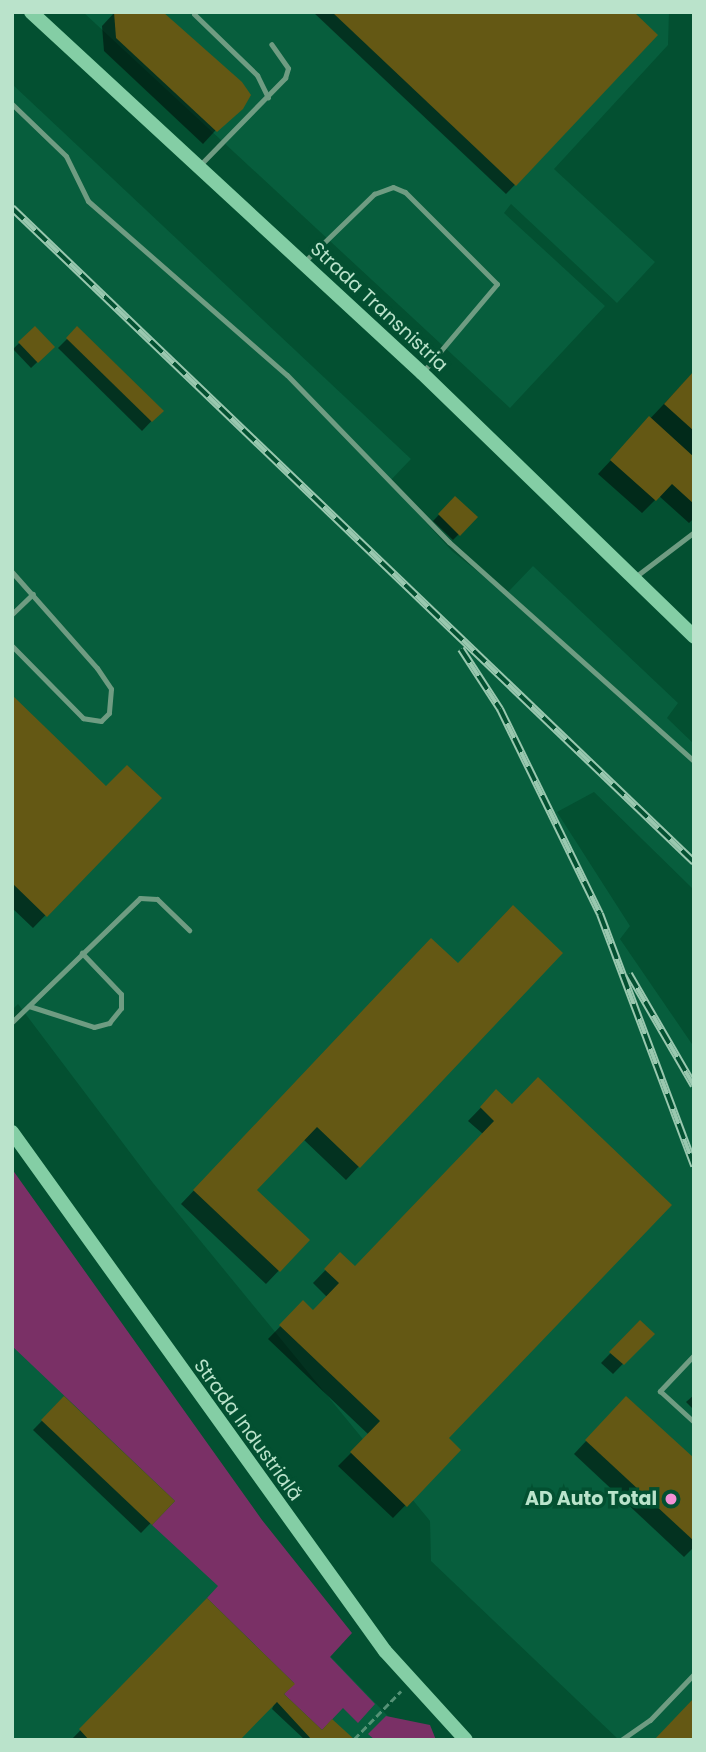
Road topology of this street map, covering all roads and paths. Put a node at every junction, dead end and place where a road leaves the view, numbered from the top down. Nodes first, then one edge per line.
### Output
1 (31, 12) edge
2 (194, 14) dead end
3 (271, 44) dead end
4 (268, 98) junction
5 (12, 104) edge
6 (200, 165) junction
7 (304, 262) junction
8 (422, 373) junction
9 (694, 532) edge
10 (12, 572) edge
11 (633, 579) junction
12 (33, 594) junction
13 (12, 614) edge
14 (694, 637) edge
15 (12, 646) edge
16 (694, 761) edge
17 (189, 930) dead end
18 (82, 953) junction
19 (29, 1006) junction
20 (12, 1023) edge
21 (12, 1132) edge
22 (694, 1258) edge
23 (694, 1280) edge
24 (694, 1355) edge
25 (694, 1422) edge
26 (694, 1674) edge
27 (411, 1681) junction
28 (355, 1739) edge
29 (466, 1740) edge
30 (621, 1740) edge

1 - 6 street, Strada Transnistria
2 - 4 lane
3 - 4 lane
4 - 6 lane
5 - 16 lane
6 - 7 street, Strada Transnistria
7 - 8 street, Strada Transnistria
7 - 8 lane
8 - 11 street, Strada Transnistria
9 - 11 lane
10 - 12 lane
11 - 14 street, Strada Transnistria
12 - 13 lane
12 - 15 lane
17 - 18 lane
18 - 19 lane
18 - 19 lane
19 - 20 lane
21 - 27 street, Strada Industrială
22 - 23 lane
24 - 25 lane
26 - 30 lane
27 - 28 path
27 - 29 street, Strada Industrială

